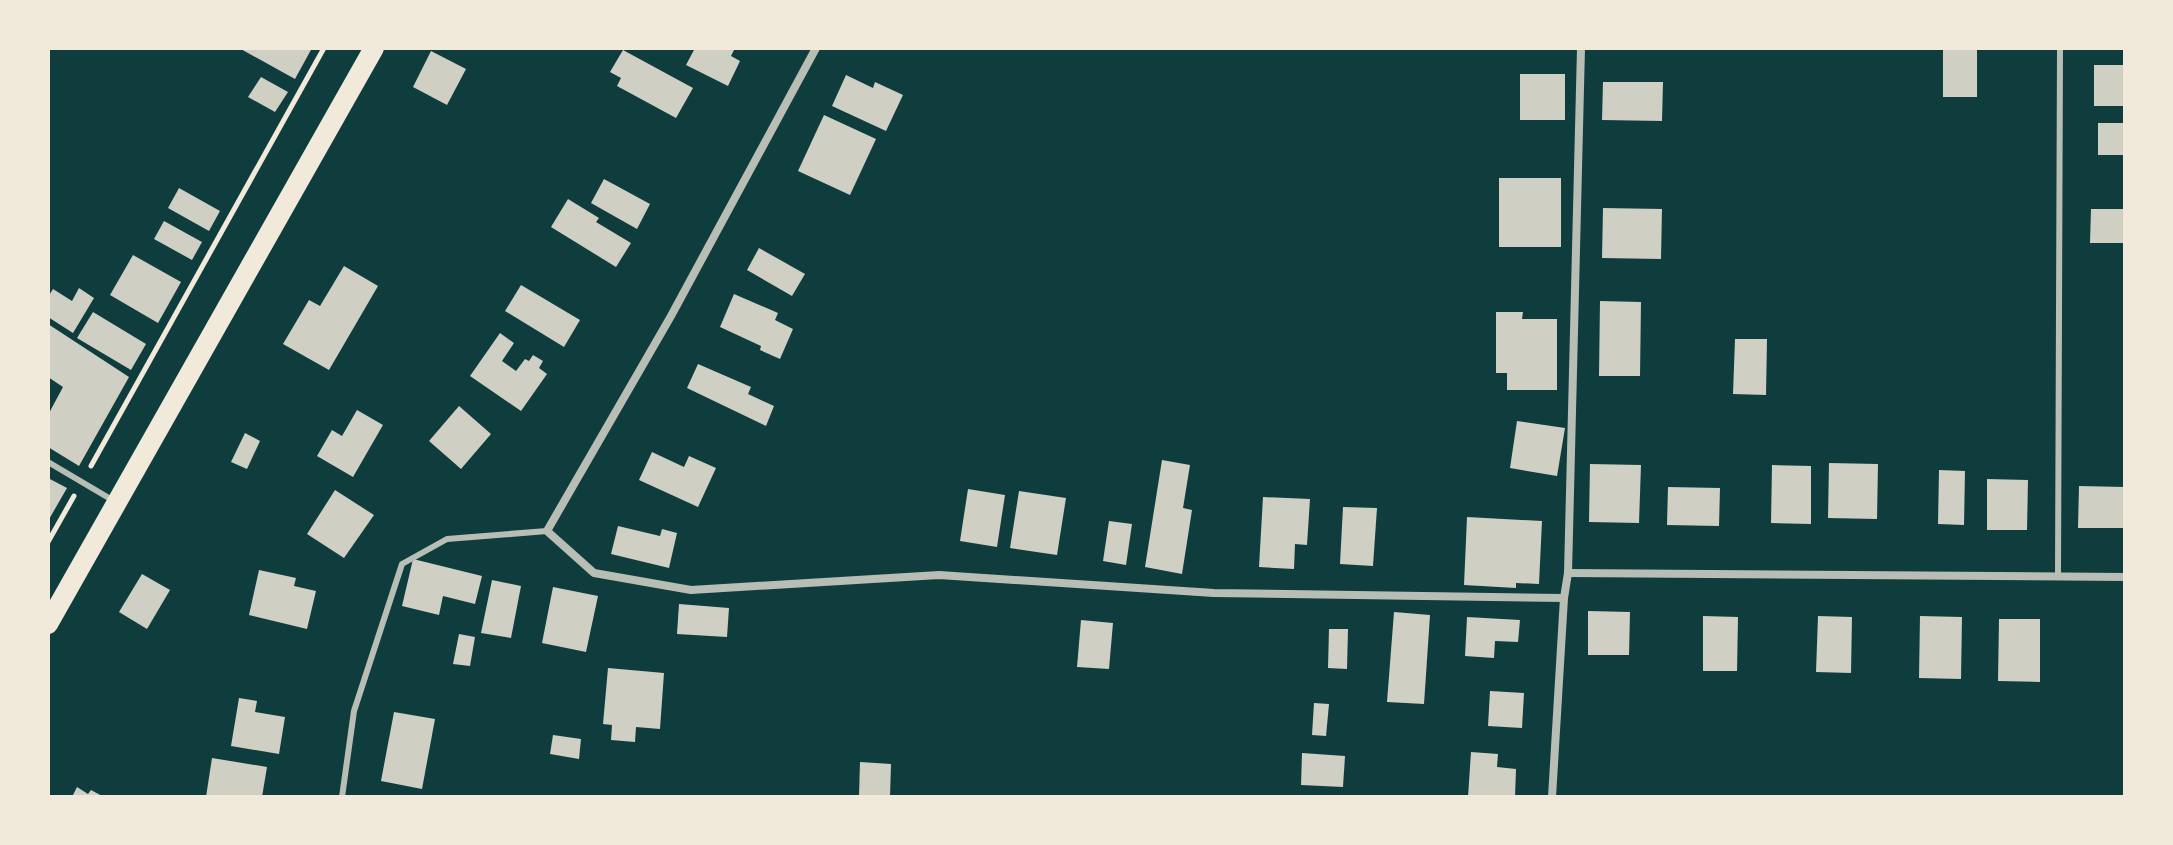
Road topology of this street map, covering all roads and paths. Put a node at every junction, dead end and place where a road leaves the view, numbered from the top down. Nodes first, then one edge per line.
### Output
1 (324, 48) edge
2 (374, 48) edge
3 (816, 48) edge
4 (1581, 48) edge
5 (2060, 48) edge
6 (48, 462) edge
7 (82, 482) junction
8 (117, 503) junction
9 (547, 531) junction
10 (48, 542) edge
11 (1568, 573) junction
12 (2058, 575) junction
13 (2125, 577) edge
14 (1564, 598) junction
15 (48, 624) edge
16 (342, 797) edge
17 (1552, 797) edge

1 - 7 path
2 - 8 main road
3 - 9 street
4 - 11 street
5 - 12 lane
6 - 7 lane
7 - 8 lane
7 - 10 path
8 - 15 main road
9 - 14 street
9 - 16 lane
11 - 12 street
11 - 14 street
12 - 13 street
14 - 17 street

